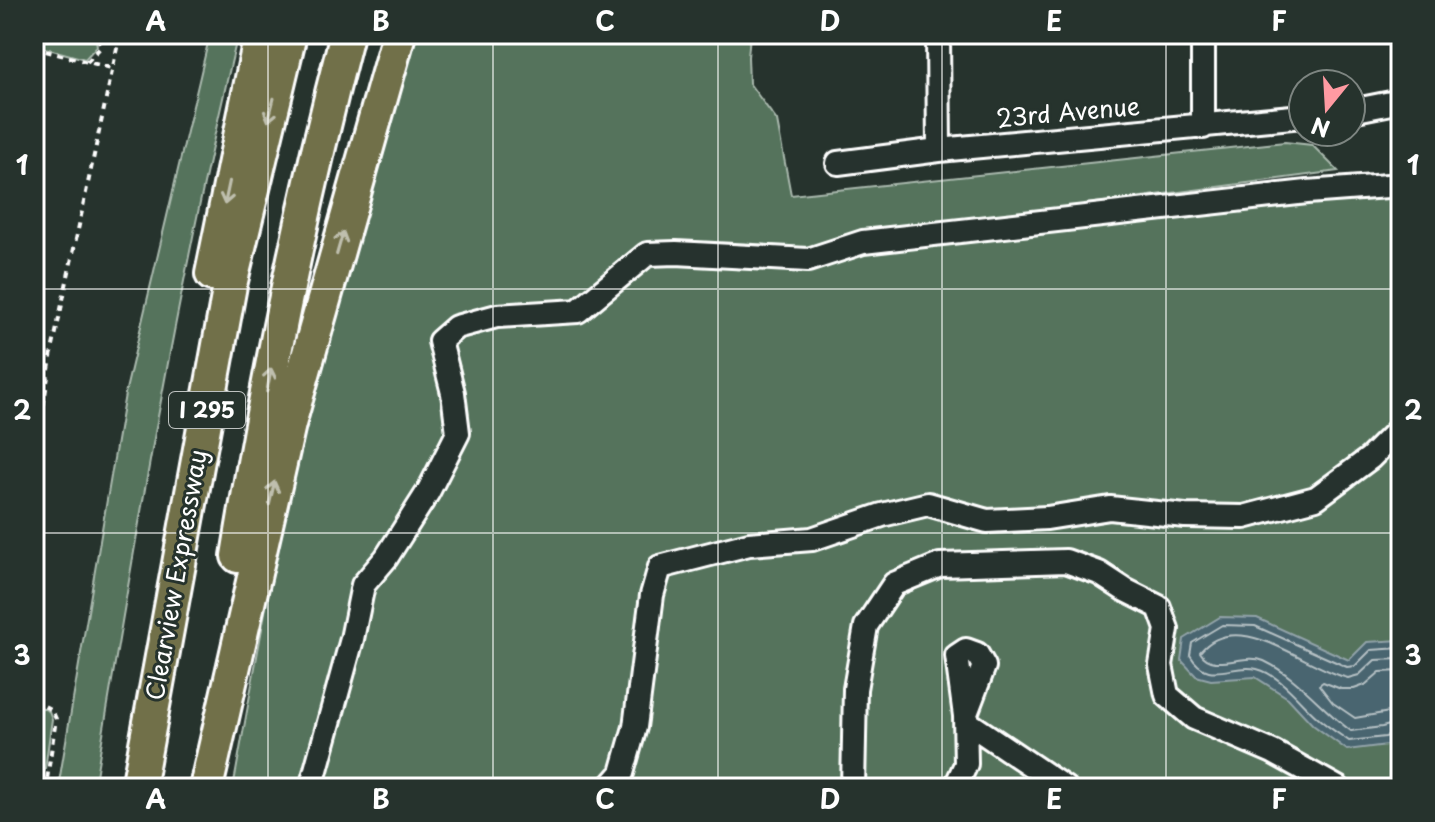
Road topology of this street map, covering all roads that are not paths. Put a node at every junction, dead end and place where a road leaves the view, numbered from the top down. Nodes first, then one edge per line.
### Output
1 (261, 34) edge
2 (290, 34) edge
3 (347, 34) edge
4 (399, 34) edge
5 (938, 34) edge
6 (1203, 34) edge
7 (1401, 101) edge
8 (1367, 108) edge
9 (1287, 118) edge
10 (1203, 127) junction
11 (939, 150) junction
12 (838, 163) dead end
13 (1401, 185) edge
14 (1401, 427) edge
15 (127, 788) edge
16 (138, 788) edge
17 (199, 788) edge
18 (206, 788) edge
19 (311, 788) edge
20 (609, 788) edge
21 (853, 788) edge
22 (955, 788) edge
23 (1065, 788) edge
24 (1338, 788) edge

1 -> 15 highway
2 -> 16 highway, Clearview Expressway / I 295
17 -> 3 highway, I 295
18 -> 4 highway
5 - 11 street
6 - 10 street
7 - 8 street
9 - 10 street, 23rd Avenue
10 - 11 street, 23rd Avenue
11 - 12 street, 23rd Avenue
13 - 19 street
14 - 20 street
21 - 24 street
22 - 23 street

